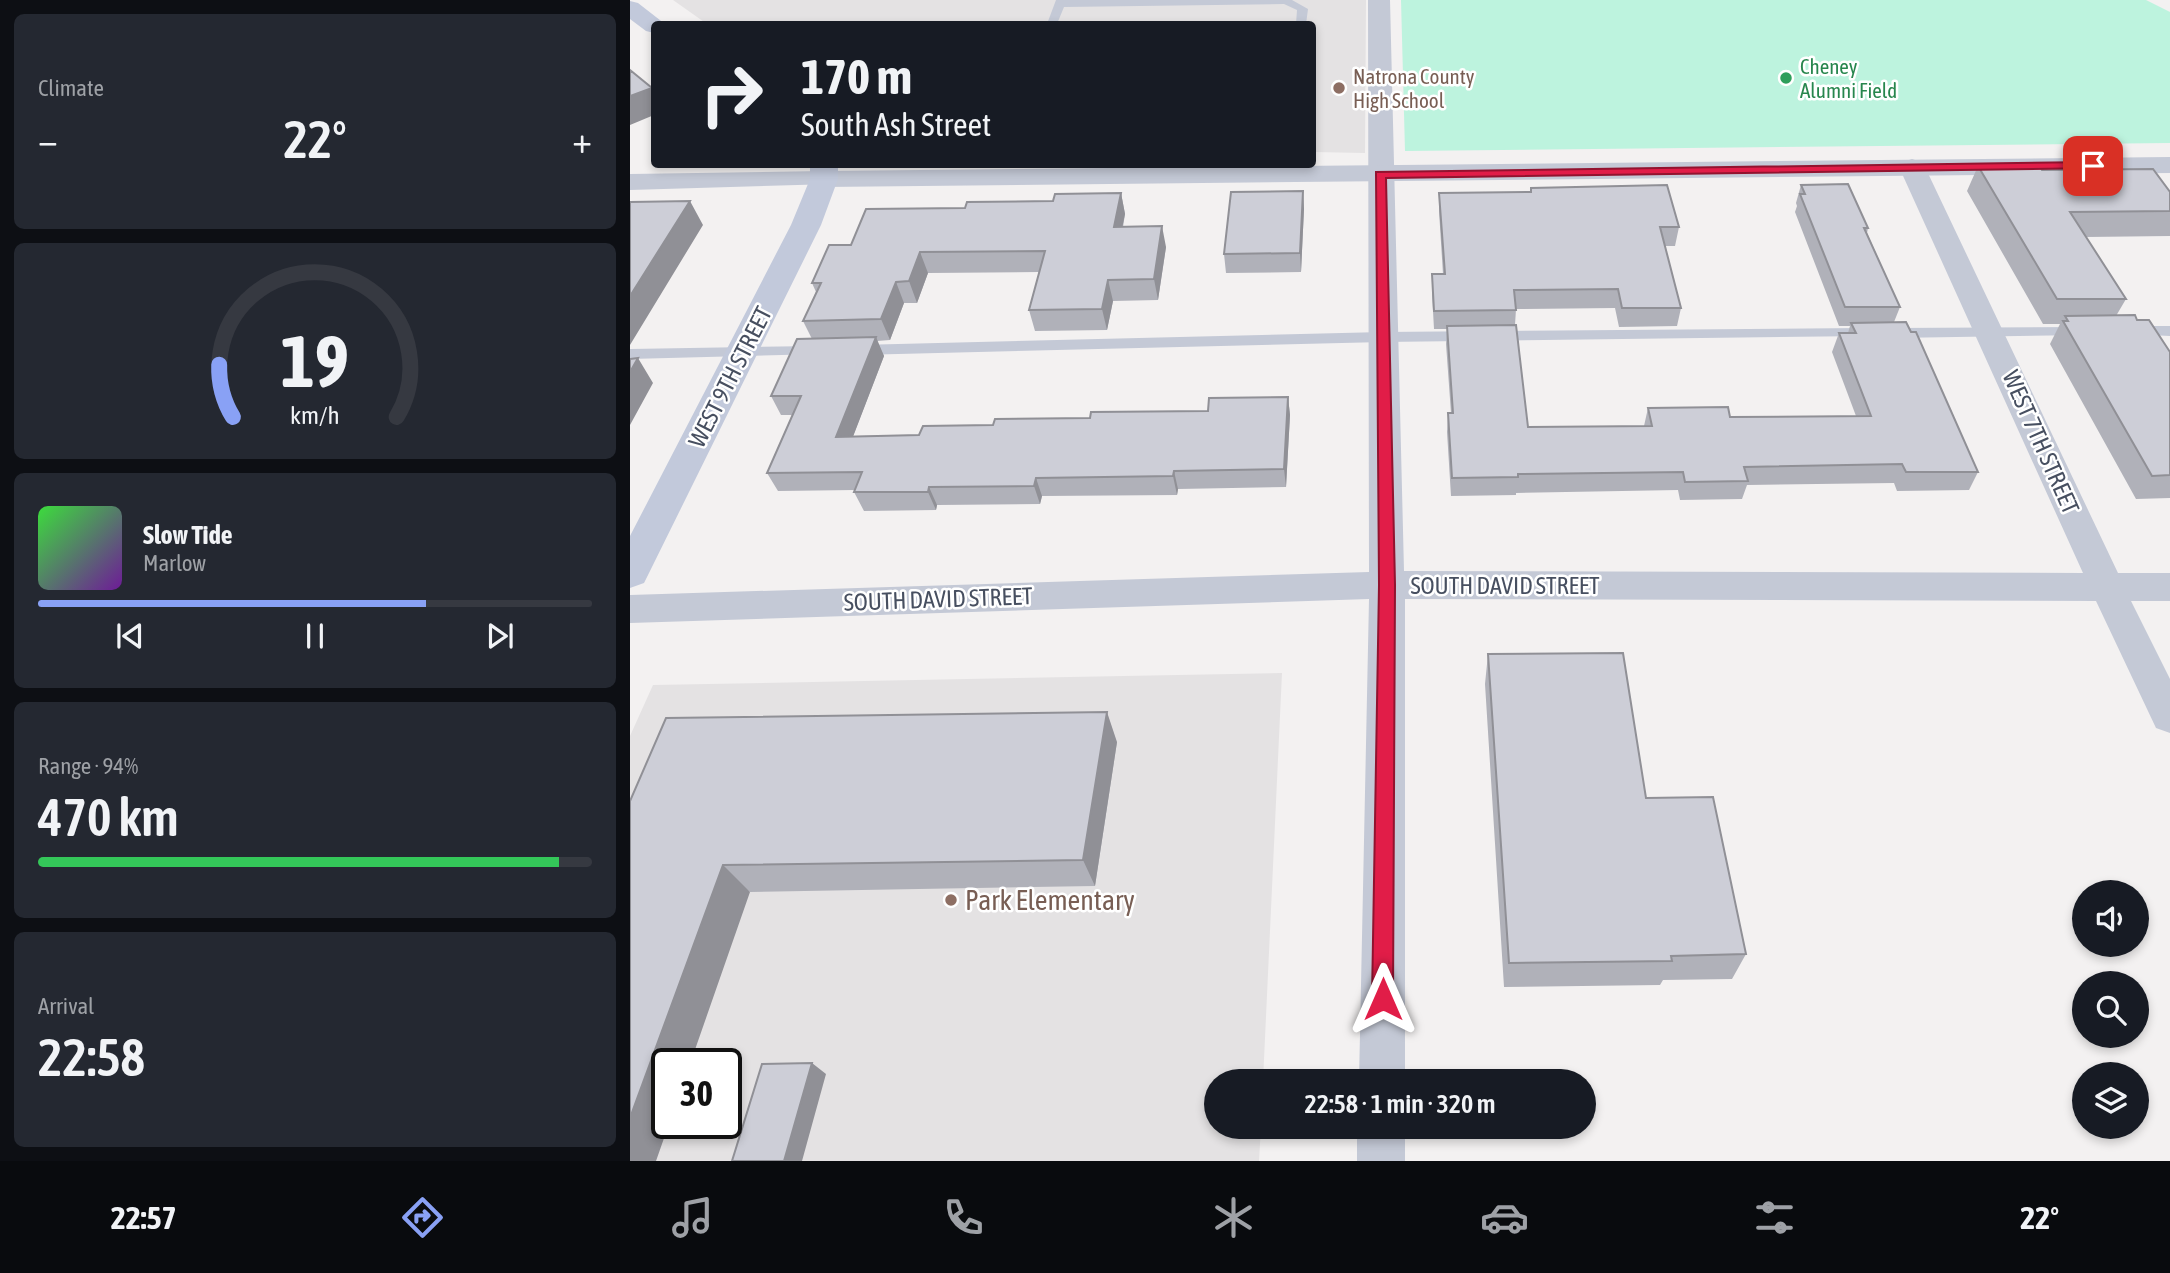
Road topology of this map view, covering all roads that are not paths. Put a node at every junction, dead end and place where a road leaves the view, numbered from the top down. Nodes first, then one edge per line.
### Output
1 (1380, 0) edge
2 (1060, 2) edge
3 (630, 8) edge
4 (1053, 21) edge
5 (1301, 21) edge
6 (651, 24) edge
7 (2170, 166) edge
8 (1912, 167) junction
9 (1199, 170) edge
10 (824, 172) edge
11 (1381, 174) junction
12 (630, 182) edge
13 (2115, 331) edge
14 (2170, 331) edge
15 (1992, 332) junction
16 (2088, 332) edge
17 (1383, 337) junction
18 (742, 353) junction
19 (630, 354) edge
20 (630, 573) edge
21 (1387, 585) junction
22 (2106, 587) junction
23 (2170, 587) edge
24 (630, 609) edge
25 (2170, 717) edge
26 (1382, 1069) edge
27 (1381, 1139) edge
28 (1381, 1161) edge

1 - 11 street
2 - 4 lane
2 - 5 lane
3 - 6 main road
7 - 8 street
8 - 11 street
8 - 15 street, WEST 7TH STREET
9 - 10 street
9 - 11 street
10 - 12 street
10 - 18 main road, WEST 9TH STREET
11 - 17 street
13 - 14 lane
15 - 16 lane
15 - 17 lane
15 - 22 street, WEST 7TH STREET
17 - 18 lane
17 - 21 street
18 - 19 lane
18 - 20 main road, WEST 9TH STREET
21 - 22 street, SOUTH DAVID STREET
21 - 24 street, SOUTH DAVID STREET
21 - 26 street
22 - 23 street, SOUTH DAVID STREET
22 - 25 street, WEST 7TH STREET
27 - 28 street

